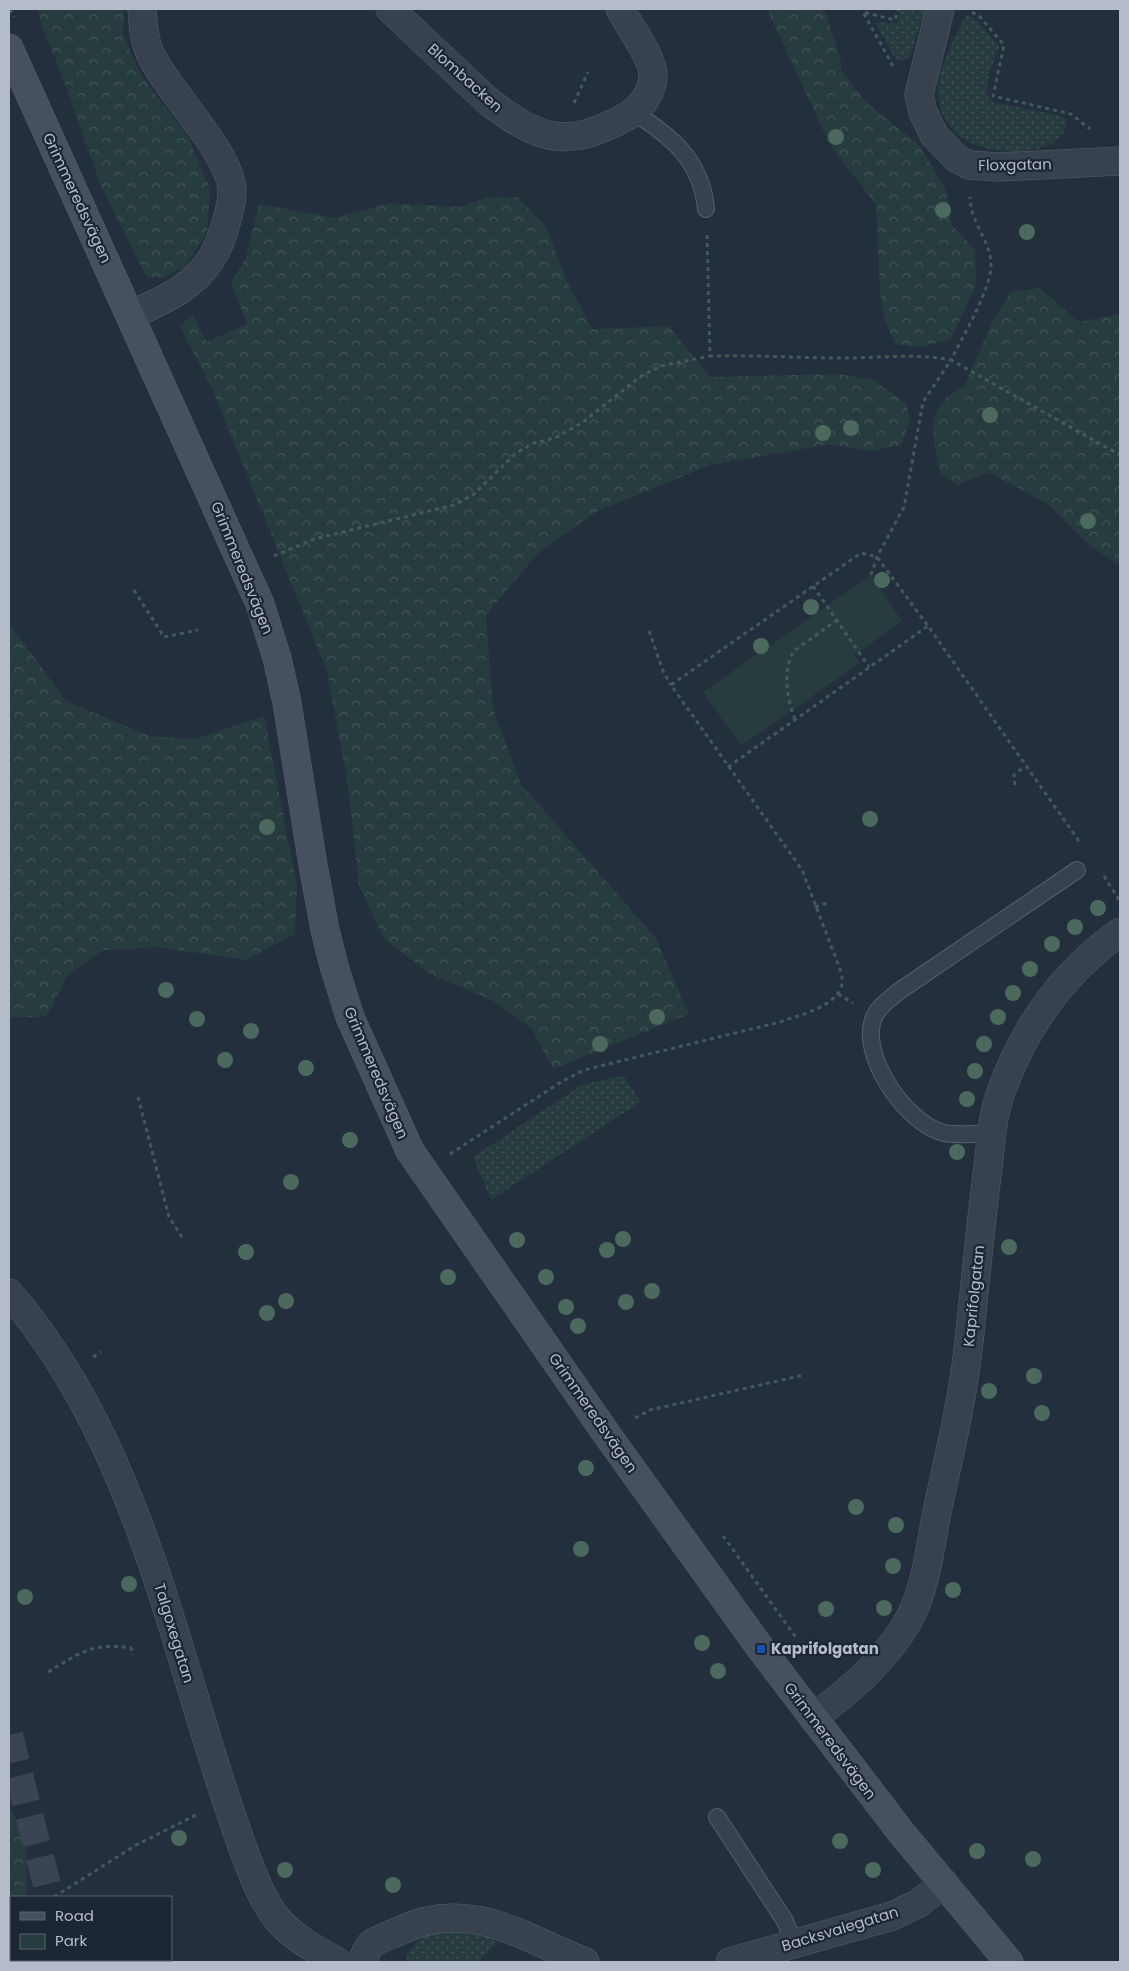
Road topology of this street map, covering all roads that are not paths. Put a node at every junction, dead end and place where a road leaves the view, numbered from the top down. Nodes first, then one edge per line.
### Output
1 (142, 9) edge
2 (390, 9) edge
3 (620, 9) edge
4 (940, 9) edge
5 (9, 48) edge
6 (634, 113) junction
7 (1120, 161) edge
8 (706, 209) road end
9 (130, 315) junction
10 (1077, 870) dead end
11 (1120, 932) edge
12 (990, 1134) junction
13 (9, 1293) edge
14 (813, 1718) junction
15 (717, 1817) dead end
16 (944, 1883) junction
17 (794, 1944) junction
18 (338, 1962) edge
19 (361, 1962) edge
20 (585, 1962) edge
21 (730, 1962) edge
22 (1009, 1962) edge

1 - 9 street
2 - 6 street, Blombacken
3 - 6 street, Blombacken
4 - 7 street, Floxgatan
5 - 9 street, Grimmeredsvägen
6 - 8 lane
9 - 14 street, Grimmeredsvägen
10 - 12 lane
11 - 12 street, Kaprifolgatan
12 - 14 street, Kaprifolgatan
13 - 18 street, Talgoxegatan
14 - 16 street, Grimmeredsvägen
15 - 17 lane
16 - 17 street, Backsvalegatan
16 - 22 street, Grimmeredsvägen
17 - 21 street, Backsvalegatan
19 - 20 street

